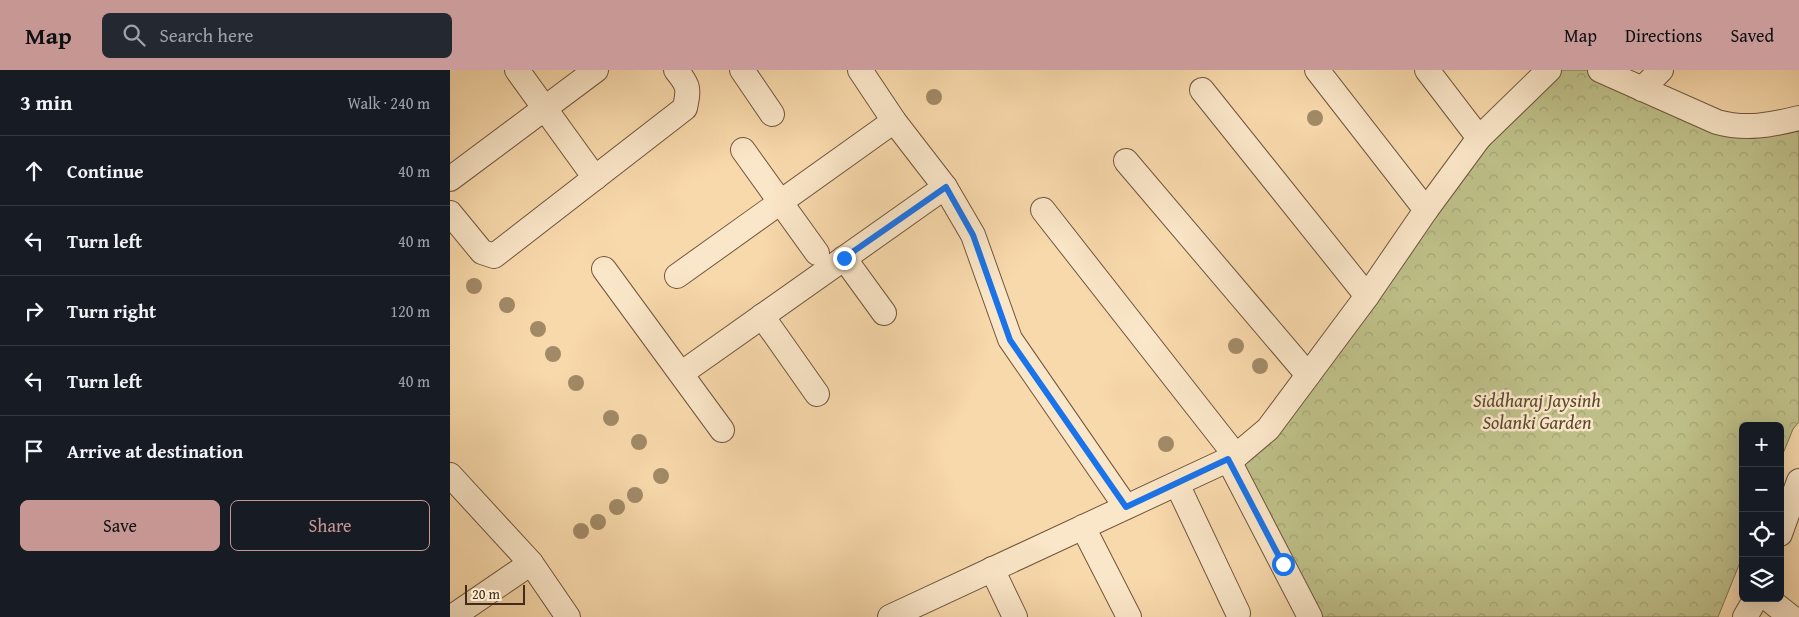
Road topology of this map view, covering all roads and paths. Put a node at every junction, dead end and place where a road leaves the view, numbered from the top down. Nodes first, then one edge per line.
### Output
1 (517, 70) edge
2 (596, 70) edge
3 (676, 70) edge
4 (742, 70) edge
5 (860, 70) edge
6 (1317, 70) edge
7 (1427, 70) edge
8 (1549, 70) edge
9 (1600, 70) edge
10 (1661, 70) edge
11 (1642, 89) junction
12 (1202, 90) dead end
13 (545, 108) junction
14 (772, 114) dead end
15 (1799, 118) edge
16 (894, 121) junction
17 (1479, 138) junction
18 (743, 150) dead end
19 (1126, 161) dead end
20 (595, 178) junction
21 (450, 179) edge
22 (946, 187) junction
23 (781, 202) junction
24 (1043, 210) dead end
25 (1426, 210) junction
26 (450, 213) edge
27 (817, 254) dead end
28 (844, 258) junction
29 (604, 269) dead end
30 (677, 276) dead end
31 (1367, 296) junction
32 (884, 313) dead end
33 (762, 316) junction
34 (682, 373) junction
35 (1308, 375) junction
36 (818, 394) dead end
37 (722, 430) dead end
38 (1232, 458) junction
39 (450, 475) edge
40 (1799, 481) edge
41 (1177, 484) junction
42 (1126, 507) junction
43 (1784, 523) edge
44 (1083, 527) junction
45 (531, 562) junction
46 (992, 570) junction
47 (1754, 602) edge
48 (1772, 602) edge
49 (1238, 613) dead end
50 (901, 615) edge
51 (452, 617) edge
52 (568, 617) edge
53 (1015, 617) edge
54 (1129, 617) edge
55 (1310, 617) edge
56 (1745, 617) edge
57 (1791, 617) edge

1 - 13 street
2 - 13 street
3 - 20 street
4 - 14 street
5 - 16 street
6 - 25 street
7 - 17 street
8 - 17 street
9 - 11 street
10 - 11 street
11 - 15 street
12 - 31 street
13 - 20 street
13 - 21 street
16 - 22 street
16 - 23 street
17 - 25 street
18 - 23 street
19 - 35 street
20 - 26 street
22 - 28 street
22 - 42 street
23 - 27 street
23 - 30 street
24 - 38 street
25 - 31 street
28 - 32 street
28 - 33 street
29 - 34 street
31 - 35 street
33 - 34 street
33 - 36 street
34 - 37 street
35 - 38 street
38 - 41 street
38 - 55 street
39 - 45 street
40 - 43 street
41 - 42 street
41 - 49 street
42 - 44 street
44 - 46 street
44 - 54 street
45 - 51 street
45 - 52 street
46 - 50 street
46 - 53 street
47 - 56 street
48 - 57 street

